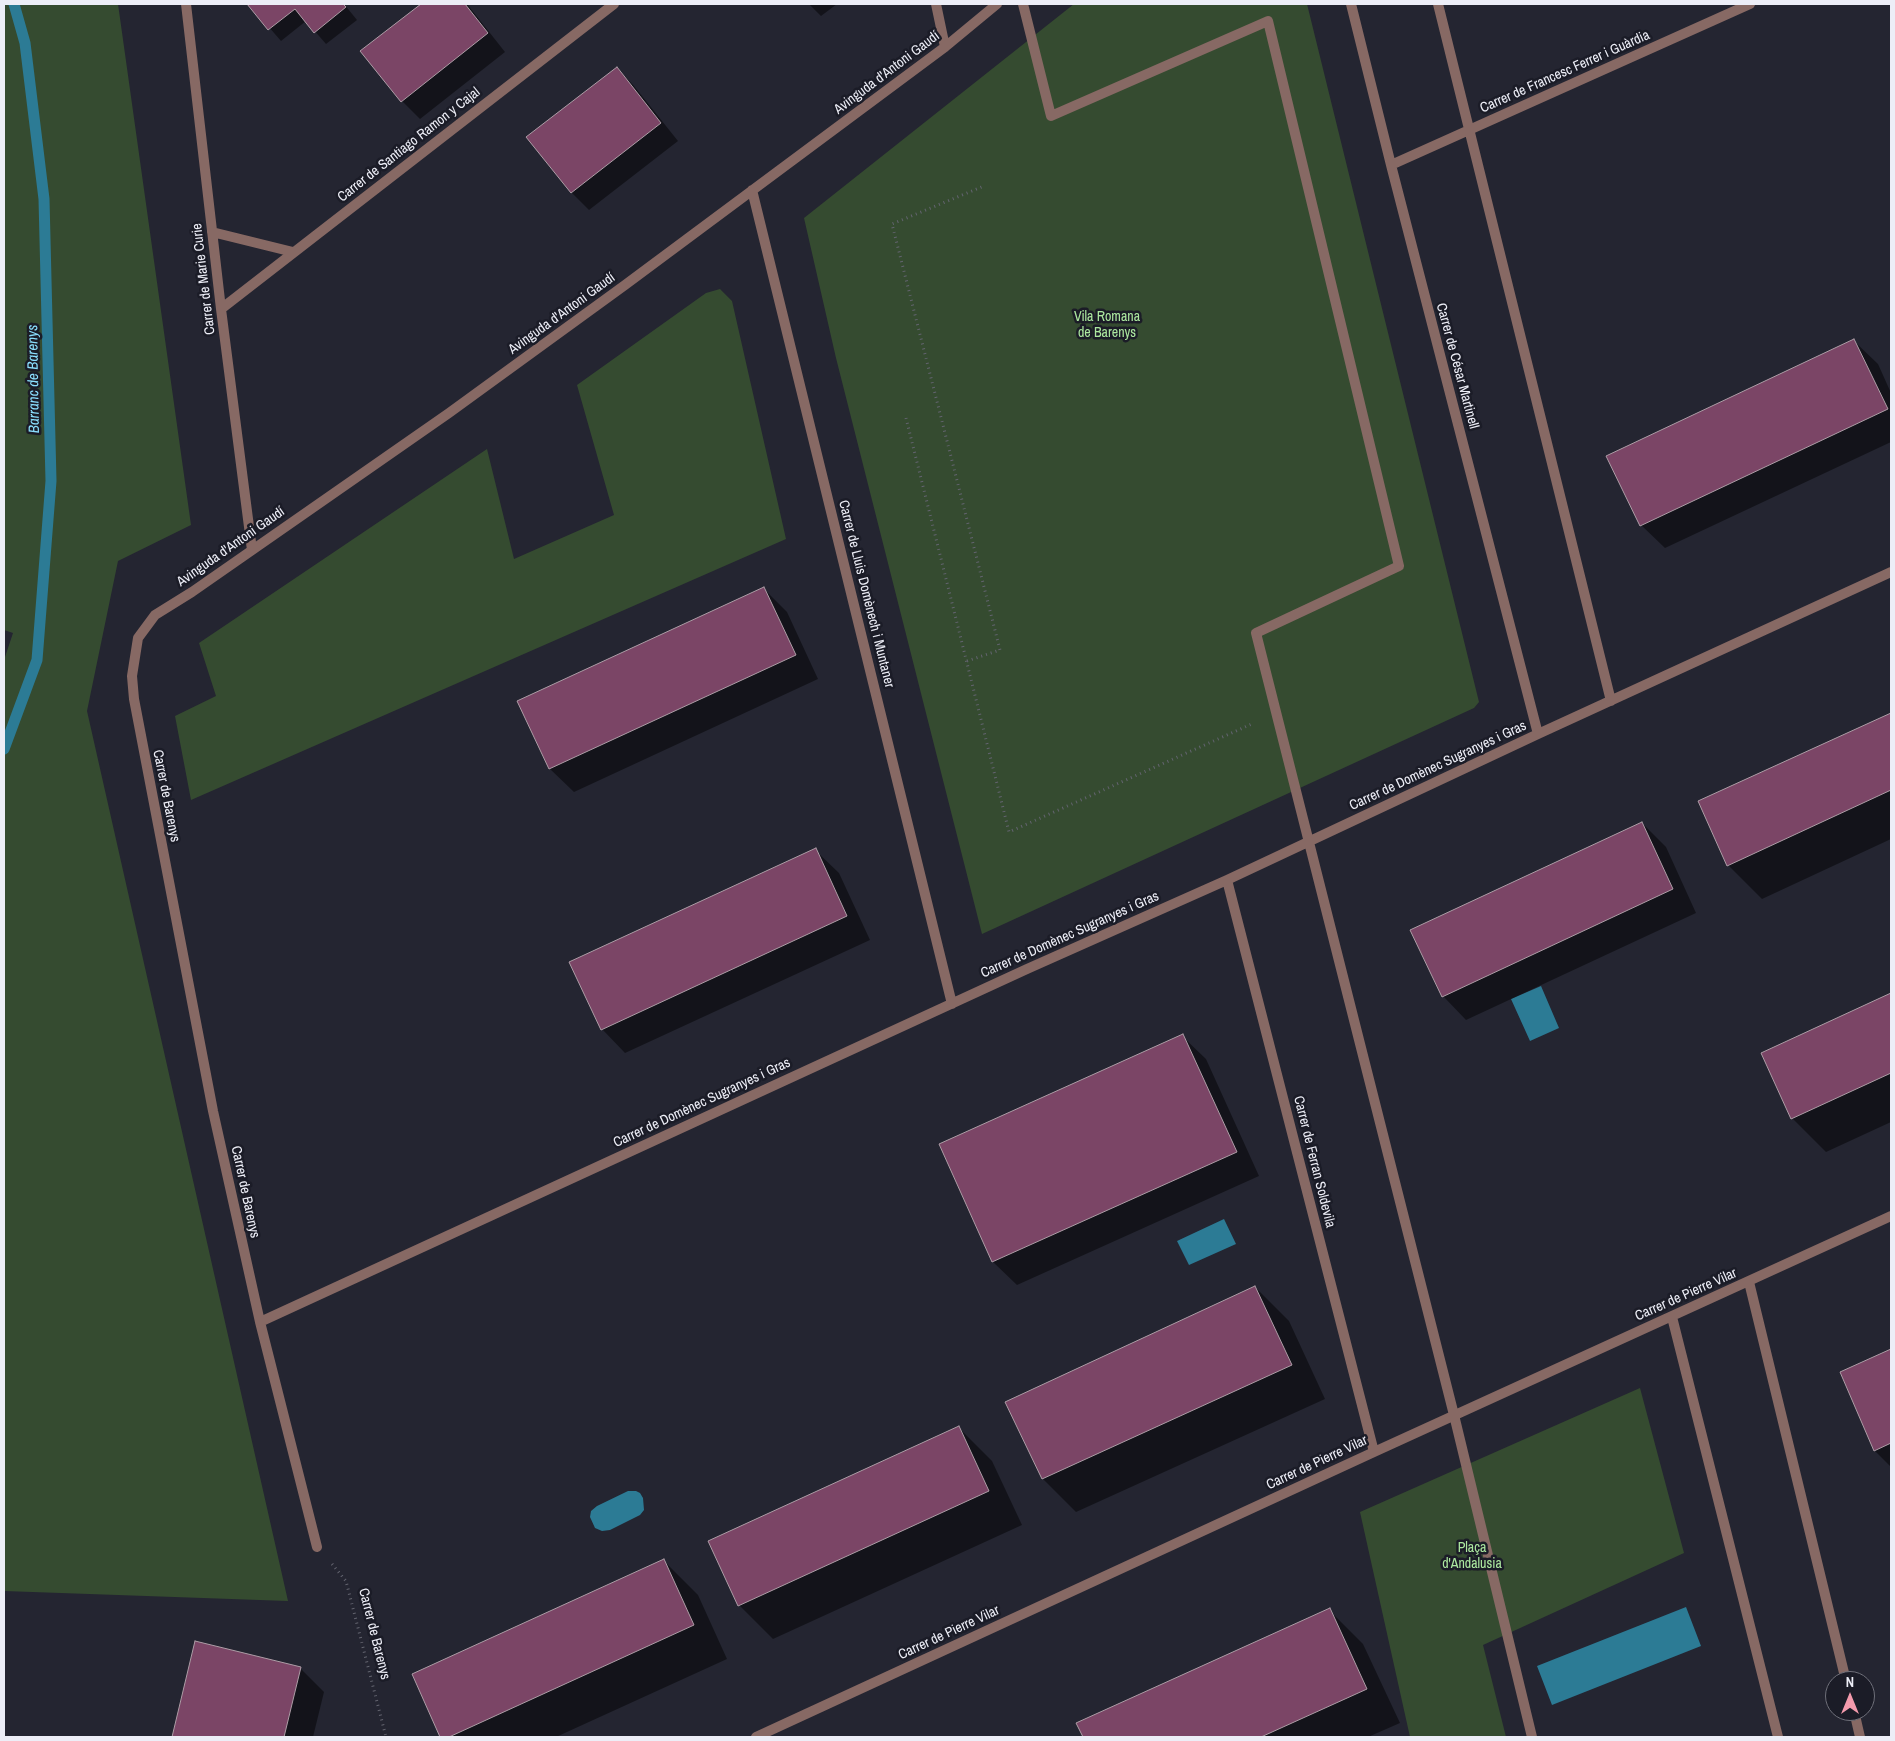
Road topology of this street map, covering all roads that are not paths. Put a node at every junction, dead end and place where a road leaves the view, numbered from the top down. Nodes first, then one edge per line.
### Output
1 (186, 4) edge
2 (614, 4) edge
3 (936, 4) edge
4 (997, 4) edge
5 (1023, 4) edge
6 (1352, 4) edge
7 (1438, 4) edge
8 (1750, 4) edge
9 (945, 47) junction
10 (1469, 130) junction
11 (1391, 165) junction
12 (752, 190) junction
13 (212, 232) junction
14 (293, 252) junction
15 (220, 309) junction
16 (252, 550) junction
17 (1891, 572) edge
18 (138, 638) joint
19 (1610, 701) junction
20 (1538, 734) junction
21 (1308, 842) junction
22 (1227, 880) junction
23 (952, 1004) junction
24 (1891, 1216) edge
25 (1749, 1282) junction
26 (1672, 1317) junction
27 (260, 1322) junction
28 (1454, 1415) junction
29 (1374, 1452) junction
30 (317, 1547) road end
31 (1844, 1671) edge
32 (1856, 1721) edge
33 (756, 1737) edge
34 (1532, 1737) edge
35 (1778, 1737) edge
36 (1860, 1737) edge

1 - 13 street, Carrer de Marie Curie
2 - 14 street, Carrer de Santiago Ramon y Cajal
3 - 9 street
4 - 9 street, Avinguda d'Antoni Gaudí
5 - 21 street
6 - 11 street, Carrer de César Martinell
7 - 10 street
8 - 10 street, Carrer de Francesc Ferrer i Guàrdia
9 - 12 street, Avinguda d'Antoni Gaudí
10 - 11 street, Carrer de Francesc Ferrer i Guàrdia
10 - 19 street
11 - 20 street, Carrer de César Martinell
12 - 16 street, Avinguda d'Antoni Gaudí
12 - 23 street, Carrer de Lluis Domènech i Muntaner
13 - 14 street
13 - 15 street, Carrer de Marie Curie
14 - 15 street, Carrer de Santiago Ramon y Cajal
15 - 16 street, Carrer de Marie Curie
16 - 18 street, Avinguda d'Antoni Gaudí
17 - 19 street, Carrer de Domènec Sugranyes i Gras
18 - 27 street, Carrer de Barenys
19 - 20 street, Carrer de Domènec Sugranyes i Gras
20 - 21 street, Carrer de Domènec Sugranyes i Gras
21 - 22 street, Carrer de Domènec Sugranyes i Gras
21 - 28 street
22 - 23 street, Carrer de Domènec Sugranyes i Gras
22 - 29 street, Carrer de Ferran Soldevila
23 - 27 street, Carrer de Domènec Sugranyes i Gras
24 - 25 street, Carrer de Pierre Vilar
25 - 26 street, Carrer de Pierre Vilar
25 - 31 street
26 - 28 street, Carrer de Pierre Vilar
26 - 35 street
27 - 30 street, Carrer de Barenys
28 - 29 street, Carrer de Pierre Vilar
28 - 34 street
29 - 33 street, Carrer de Pierre Vilar
32 - 36 street

